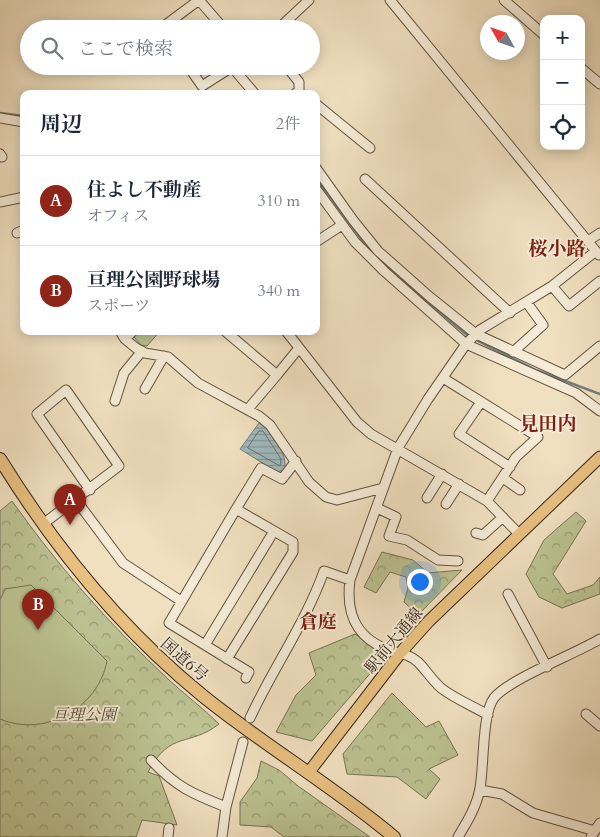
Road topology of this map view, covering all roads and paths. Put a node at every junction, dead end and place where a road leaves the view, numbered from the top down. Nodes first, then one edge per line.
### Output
1 (199, 0) edge
2 (309, 0) edge
3 (390, 0) edge
4 (504, 0) edge
5 (172, 20) edge
6 (216, 20) edge
7 (288, 20) edge
8 (540, 32) edge
9 (585, 71) edge
10 (194, 75) edge
11 (219, 75) edge
12 (239, 75) edge
13 (293, 75) edge
14 (600, 84) edge
15 (252, 90) edge
16 (299, 90) edge
17 (320, 107) edge
18 (4, 119) edge
19 (20, 121) edge
20 (0, 126) edge
21 (370, 148) dead end
22 (320, 174) edge
23 (366, 179) dead end
24 (320, 195) edge
25 (20, 198) edge
26 (0, 202) edge
27 (342, 225) junction
28 (600, 233) edge
29 (320, 239) edge
30 (588, 241) junction
31 (598, 253) edge
32 (600, 281) edge
33 (552, 286) junction
34 (527, 303) junction
35 (510, 312) junction
36 (476, 334) junction
37 (122, 335) edge
38 (230, 335) edge
39 (289, 335) edge
40 (466, 344) junction
41 (600, 346) edge
42 (299, 348) junction
43 (142, 351) junction
44 (513, 352) junction
45 (164, 356) junction
46 (277, 375) junction
47 (442, 378) junction
48 (145, 389) dead end
49 (115, 400) dead end
50 (481, 402) junction
51 (248, 409) junction
52 (600, 412) edge
53 (398, 448) junction
54 (600, 457) edge
55 (0, 459) edge
56 (296, 461) junction
57 (510, 467) junction
58 (442, 474) junction
59 (503, 478) junction
60 (459, 484) junction
61 (383, 488) junction
62 (90, 490) junction
63 (520, 490) dead end
64 (427, 498) dead end
65 (76, 500) junction
66 (487, 501) junction
67 (446, 504) dead end
68 (377, 508) junction
69 (236, 509) junction
70 (503, 517) junction
71 (43, 524) junction
72 (274, 531) junction
73 (476, 533) dead end
74 (519, 534) junction
75 (458, 562) dead end
76 (350, 580) junction
77 (508, 594) dead end
78 (181, 601) junction
79 (600, 639) edge
80 (205, 645) junction
81 (402, 652) junction
82 (228, 659) junction
83 (547, 667) junction
84 (246, 678) dead end
85 (586, 714) dead end
86 (488, 716) junction
87 (250, 718) dead end
88 (600, 726) edge
89 (243, 742) dead end
90 (151, 760) dead end
91 (309, 772) junction
92 (480, 790) junction
93 (226, 807) junction
94 (595, 830) edge
95 (222, 837) edge
96 (394, 837) edge
97 (458, 837) edge

1 - 5 street
1 - 6 street
2 - 7 street
3 - 30 street
4 - 8 street
9 - 14 street
10 - 11 street
12 - 15 street
13 - 16 street
17 - 21 street
18 - 19 street
18 - 20 street
22 - 36 street
23 - 35 street
24 - 27 street
25 - 26 street
27 - 29 street
27 - 40 street
28 - 30 street
30 - 31 street
31 - 33 street
32 - 33 street
33 - 34 street
34 - 35 street
34 - 44 street
35 - 36 street
36 - 40 street
36 - 44 street
37 - 43 street
38 - 46 street
39 - 42 street
40 - 47 street
40 - 52 street
41 - 44 street
42 - 46 street
42 - 53 street
43 - 45 street
43 - 49 street
45 - 48 street
45 - 51 street
46 - 51 street
47 - 50 street
47 - 53 street
50 - 57 street
50 - 57 street
51 - 56 street
53 - 58 street
53 - 61 street
54 - 74 main road, 駅前大通線
55 - 71 highway, 国道6号
56 - 61 street
56 - 69 street
57 - 59 street
58 - 60 street
58 - 64 street
59 - 63 street
59 - 66 street
60 - 66 street
60 - 67 street
61 - 68 street
62 - 62 street
62 - 65 street
65 - 71 street
65 - 78 street
66 - 70 street
68 - 75 street
68 - 76 street
69 - 72 street
69 - 78 street
70 - 73 street
70 - 74 street
71 - 91 highway, 国道6号
72 - 80 street
72 - 82 street
74 - 81 main road, 駅前大通線
76 - 81 street
76 - 87 street
77 - 83 street
78 - 80 street
79 - 83 street
80 - 82 street
81 - 86 street
81 - 91 main road, 駅前大通線
82 - 84 street
83 - 86 street
85 - 88 street
86 - 92 street
89 - 93 street
90 - 93 street
91 - 96 highway, 国道6号
92 - 94 street
92 - 97 street
93 - 95 street

